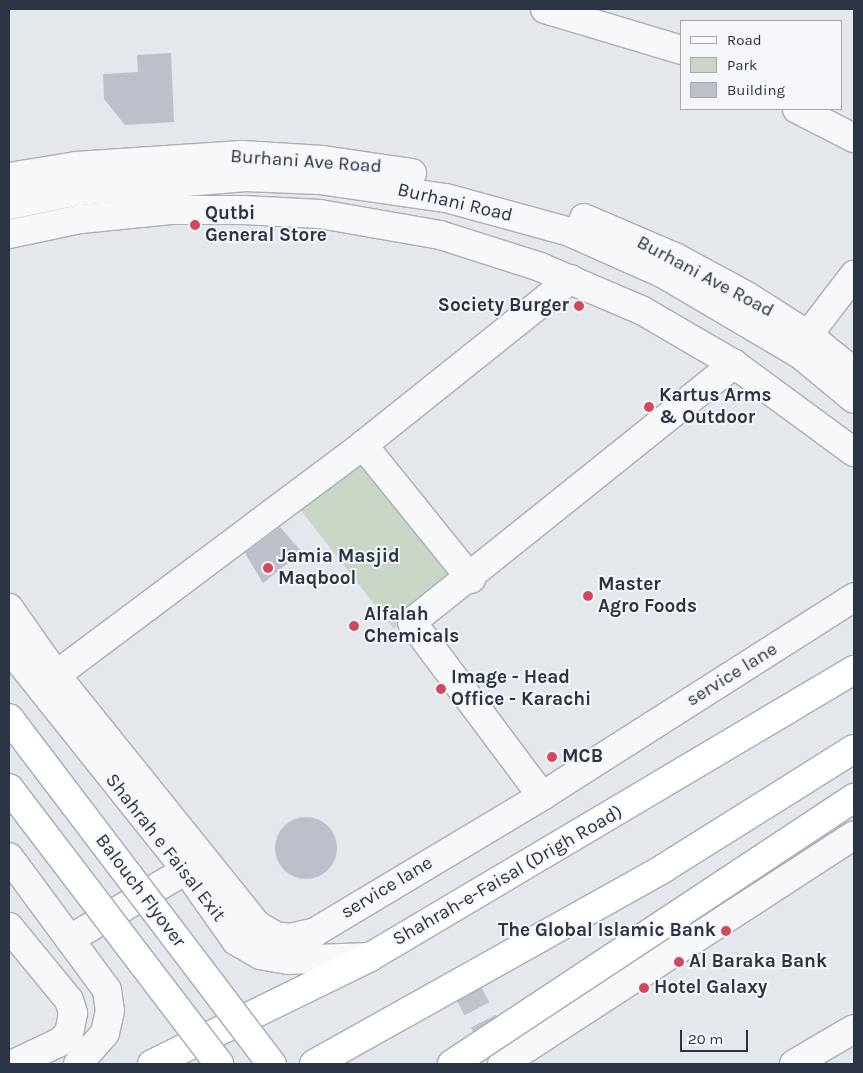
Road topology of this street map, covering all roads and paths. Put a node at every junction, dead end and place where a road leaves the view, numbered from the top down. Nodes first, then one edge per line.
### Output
1 (545, 9) edge
2 (680, 49) edge
3 (799, 110) edge
4 (854, 138) edge
5 (9, 177) edge
6 (9, 205) edge
7 (9, 234) edge
8 (854, 275) edge
9 (571, 279) junction
10 (808, 335) junction
11 (734, 364) junction
12 (854, 372) edge
13 (854, 399) edge
14 (363, 445) junction
15 (854, 452) edge
16 (471, 579) junction
17 (854, 597) edge
18 (9, 608) edge
19 (9, 648) edge
20 (851, 670) edge
21 (56, 675) junction
22 (9, 718) edge
23 (854, 749) edge
24 (9, 788) edge
25 (542, 796) junction
26 (854, 798) edge
27 (854, 835) edge
28 (9, 857) edge
29 (186, 870) junction
30 (9, 927) edge
31 (70, 939) junction
32 (370, 957) junction
33 (854, 1029) edge
34 (13, 1064) edge
35 (78, 1064) edge
36 (152, 1064) edge
37 (219, 1064) edge
38 (272, 1064) edge
39 (314, 1064) edge
40 (452, 1064) edge
41 (502, 1064) edge
42 (794, 1064) edge

1 - 2 street
3 - 4 street
5 - 10 street, Burhani Ave Road
6 - 13 street, Burhani Road
7 - 9 street
8 - 10 street
9 - 11 street
9 - 14 street
10 - 12 street
11 - 15 street
11 - 16 street
14 - 16 street
14 - 21 street
16 - 25 street
17 - 25 street, service lane
18 - 21 street, service lane
19 - 29 street, Shahrah e Faisal Exit
20 - 32 main road, Shahrah-e-Faisal (Drigh Road)
21 - 25 street, service lane
22 - 38 main road, Balouch Flyover, bridge
23 - 39 main road
24 - 37 main road, bridge
26 - 40 main road, bridge
27 - 41 street
28 - 31 street
29 - 31 street
29 - 32 street, Shahrah e Faisal Exit
30 - 34 street
31 - 35 street
32 - 36 main road, Shahrah-e-Faisal (Drigh Road)
33 - 42 street

